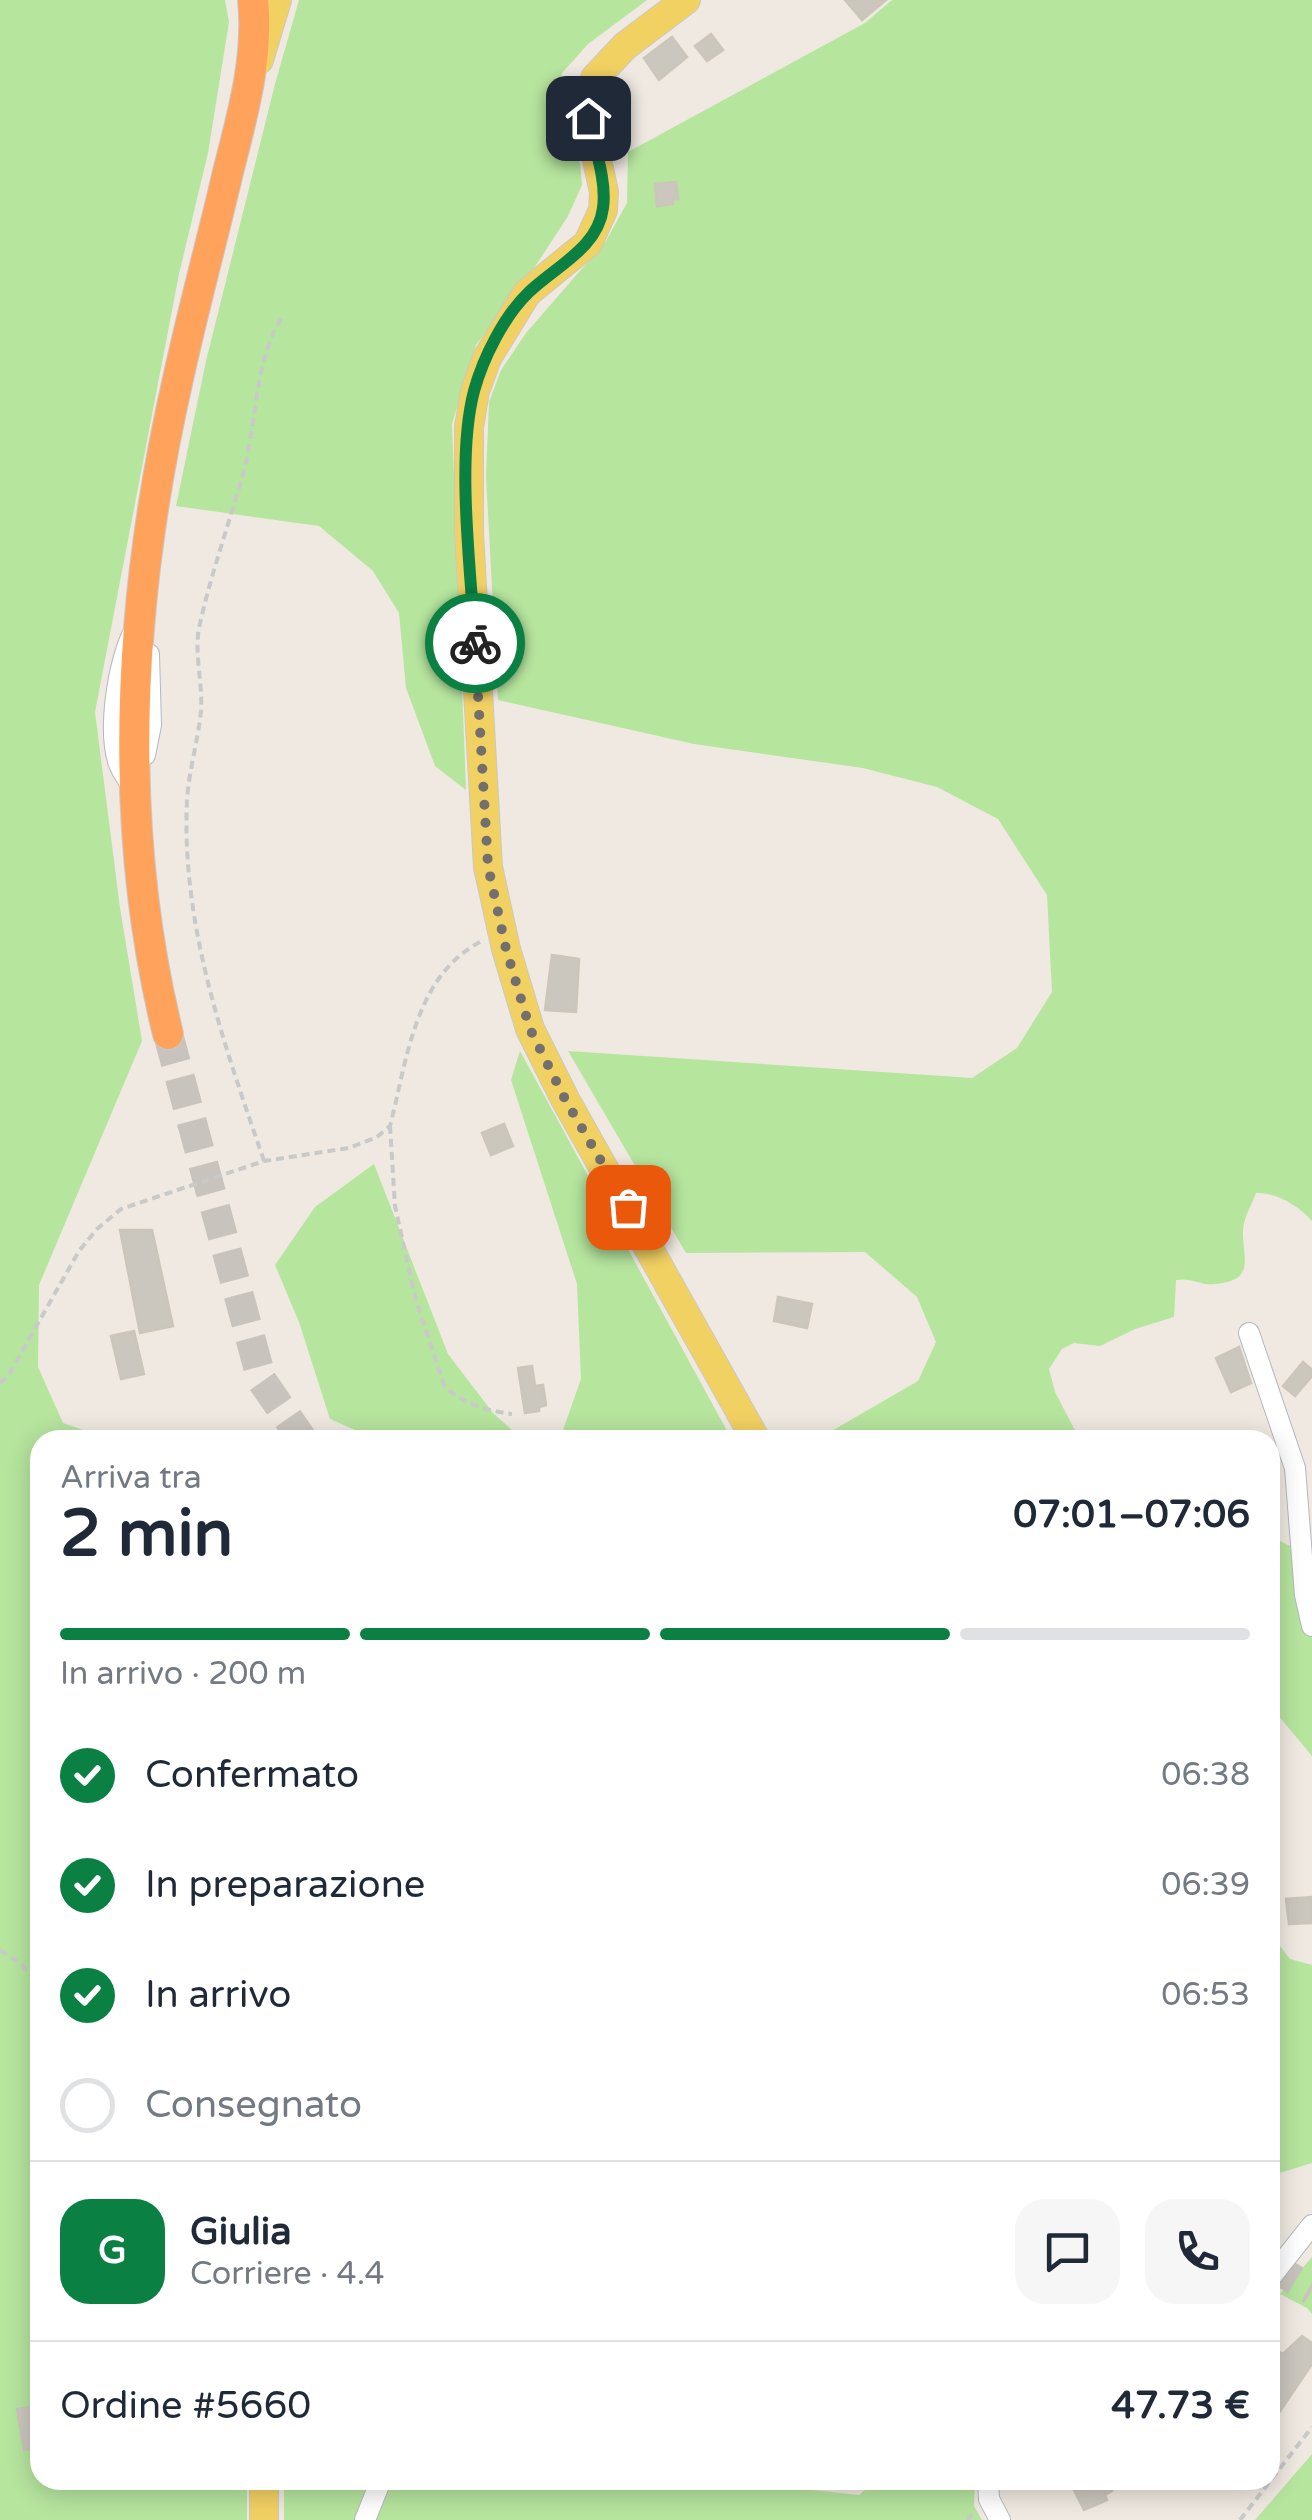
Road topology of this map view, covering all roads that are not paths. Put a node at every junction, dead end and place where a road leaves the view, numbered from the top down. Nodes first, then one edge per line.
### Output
1 (253, 0) edge
2 (277, 0) edge
3 (686, 0) edge
4 (244, 110) junction
5 (168, 1034) tunnel mouth
6 (1249, 1333) dead end
7 (750, 1430) edge
8 (1312, 1626) edge
9 (1312, 2226) edge
10 (1280, 2266) edge
11 (264, 2490) edge
12 (377, 2490) edge
13 (989, 2490) edge
14 (264, 2520) edge
15 (365, 2520) edge
16 (1000, 2520) edge

1 - 4 highway
2 - 4 main road
3 - 7 main road
4 - 5 highway
6 - 8 street
9 - 10 street
11 - 14 main road
12 - 15 street
13 - 16 street

